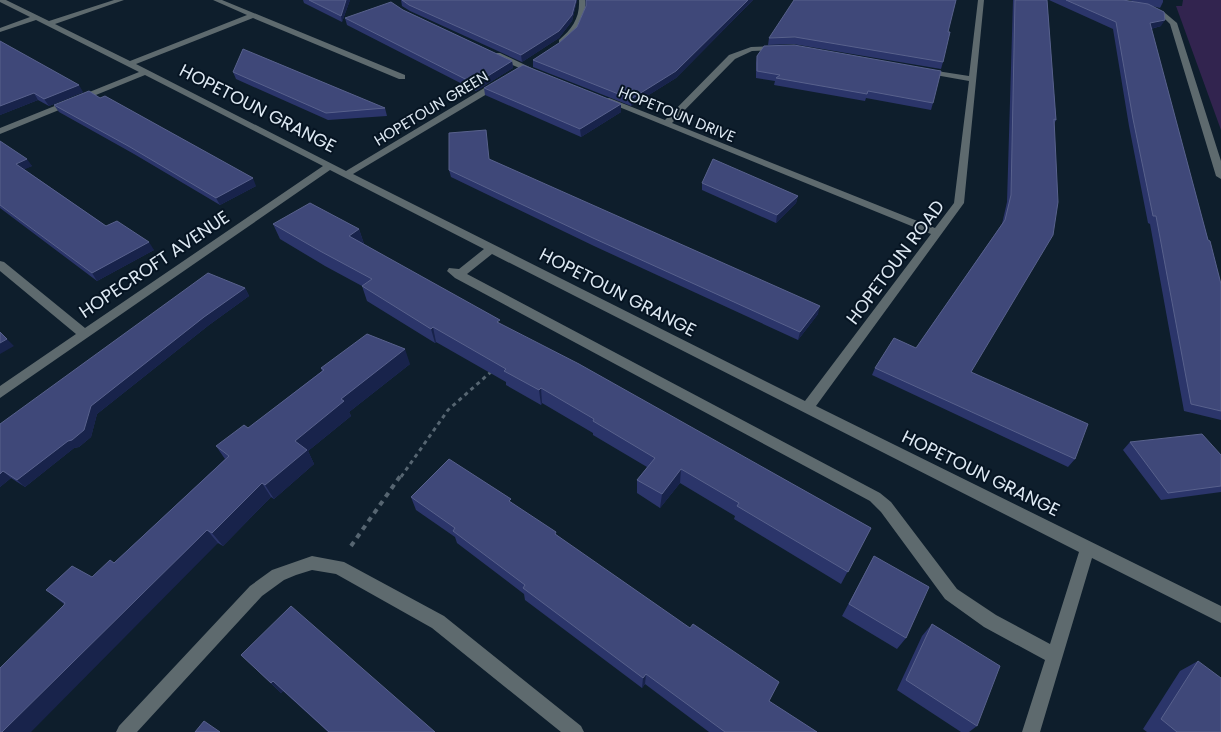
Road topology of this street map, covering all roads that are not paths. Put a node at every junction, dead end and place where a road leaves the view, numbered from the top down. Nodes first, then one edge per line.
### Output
1 (1, 0) edge
2 (121, 0) edge
3 (216, 0) edge
4 (582, 0) edge
5 (981, 0) edge
6 (1142, 7) edge
7 (254, 15) junction
8 (38, 17) junction
9 (50, 23) junction
10 (0, 30) edge
11 (558, 46) edge
12 (786, 48) edge
13 (488, 51) edge
14 (533, 62) edge
15 (130, 64) junction
16 (524, 68) junction
17 (915, 70) edge
18 (146, 72) junction
19 (516, 73) edge
20 (542, 75) edge
21 (402, 77) dead end
22 (507, 78) edge
23 (972, 79) junction
24 (595, 96) edge
25 (666, 124) junction
26 (0, 131) edge
27 (329, 166) junction
28 (347, 174) junction
29 (1221, 176) edge
30 (936, 232) junction
31 (491, 248) junction
32 (0, 265) edge
33 (84, 334) junction
34 (0, 393) edge
35 (807, 408) junction
36 (1088, 547) junction
37 (1221, 615) edge
38 (1055, 656) junction
39 (125, 732) edge
40 (575, 732) edge
41 (1031, 732) edge

1 - 8 street, HOPETOUN GRANGE
2 - 9 street
3 - 7 street
4 - 11 street
5 - 23 street, HOPETOUN ROAD
6 - 29 street
7 - 15 street
7 - 21 street
8 - 9 street, HOPETOUN GRANGE
8 - 10 street
9 - 15 street, HOPETOUN GRANGE
12 - 25 street
13 - 16 street
14 - 16 street
15 - 18 street, HOPETOUN GRANGE
16 - 19 street
16 - 20 street
17 - 23 street
18 - 26 street
18 - 27 street, HOPETOUN GRANGE
22 - 28 street, HOPETOUN GREEN
23 - 30 street, HOPETOUN ROAD
24 - 25 street, HOPETOUN DRIVE
25 - 30 street, HOPETOUN DRIVE
27 - 28 street, HOPETOUN GRANGE
27 - 33 street, HOPECROFT AVENUE
28 - 31 street, HOPETOUN GRANGE
30 - 35 street, HOPETOUN ROAD
31 - 35 street, HOPETOUN GRANGE
31 - 38 street
32 - 33 street
33 - 34 street, HOPECROFT AVENUE
35 - 36 street, HOPETOUN GRANGE
36 - 37 street, HOPETOUN GRANGE
36 - 38 street
38 - 41 street
39 - 40 street

